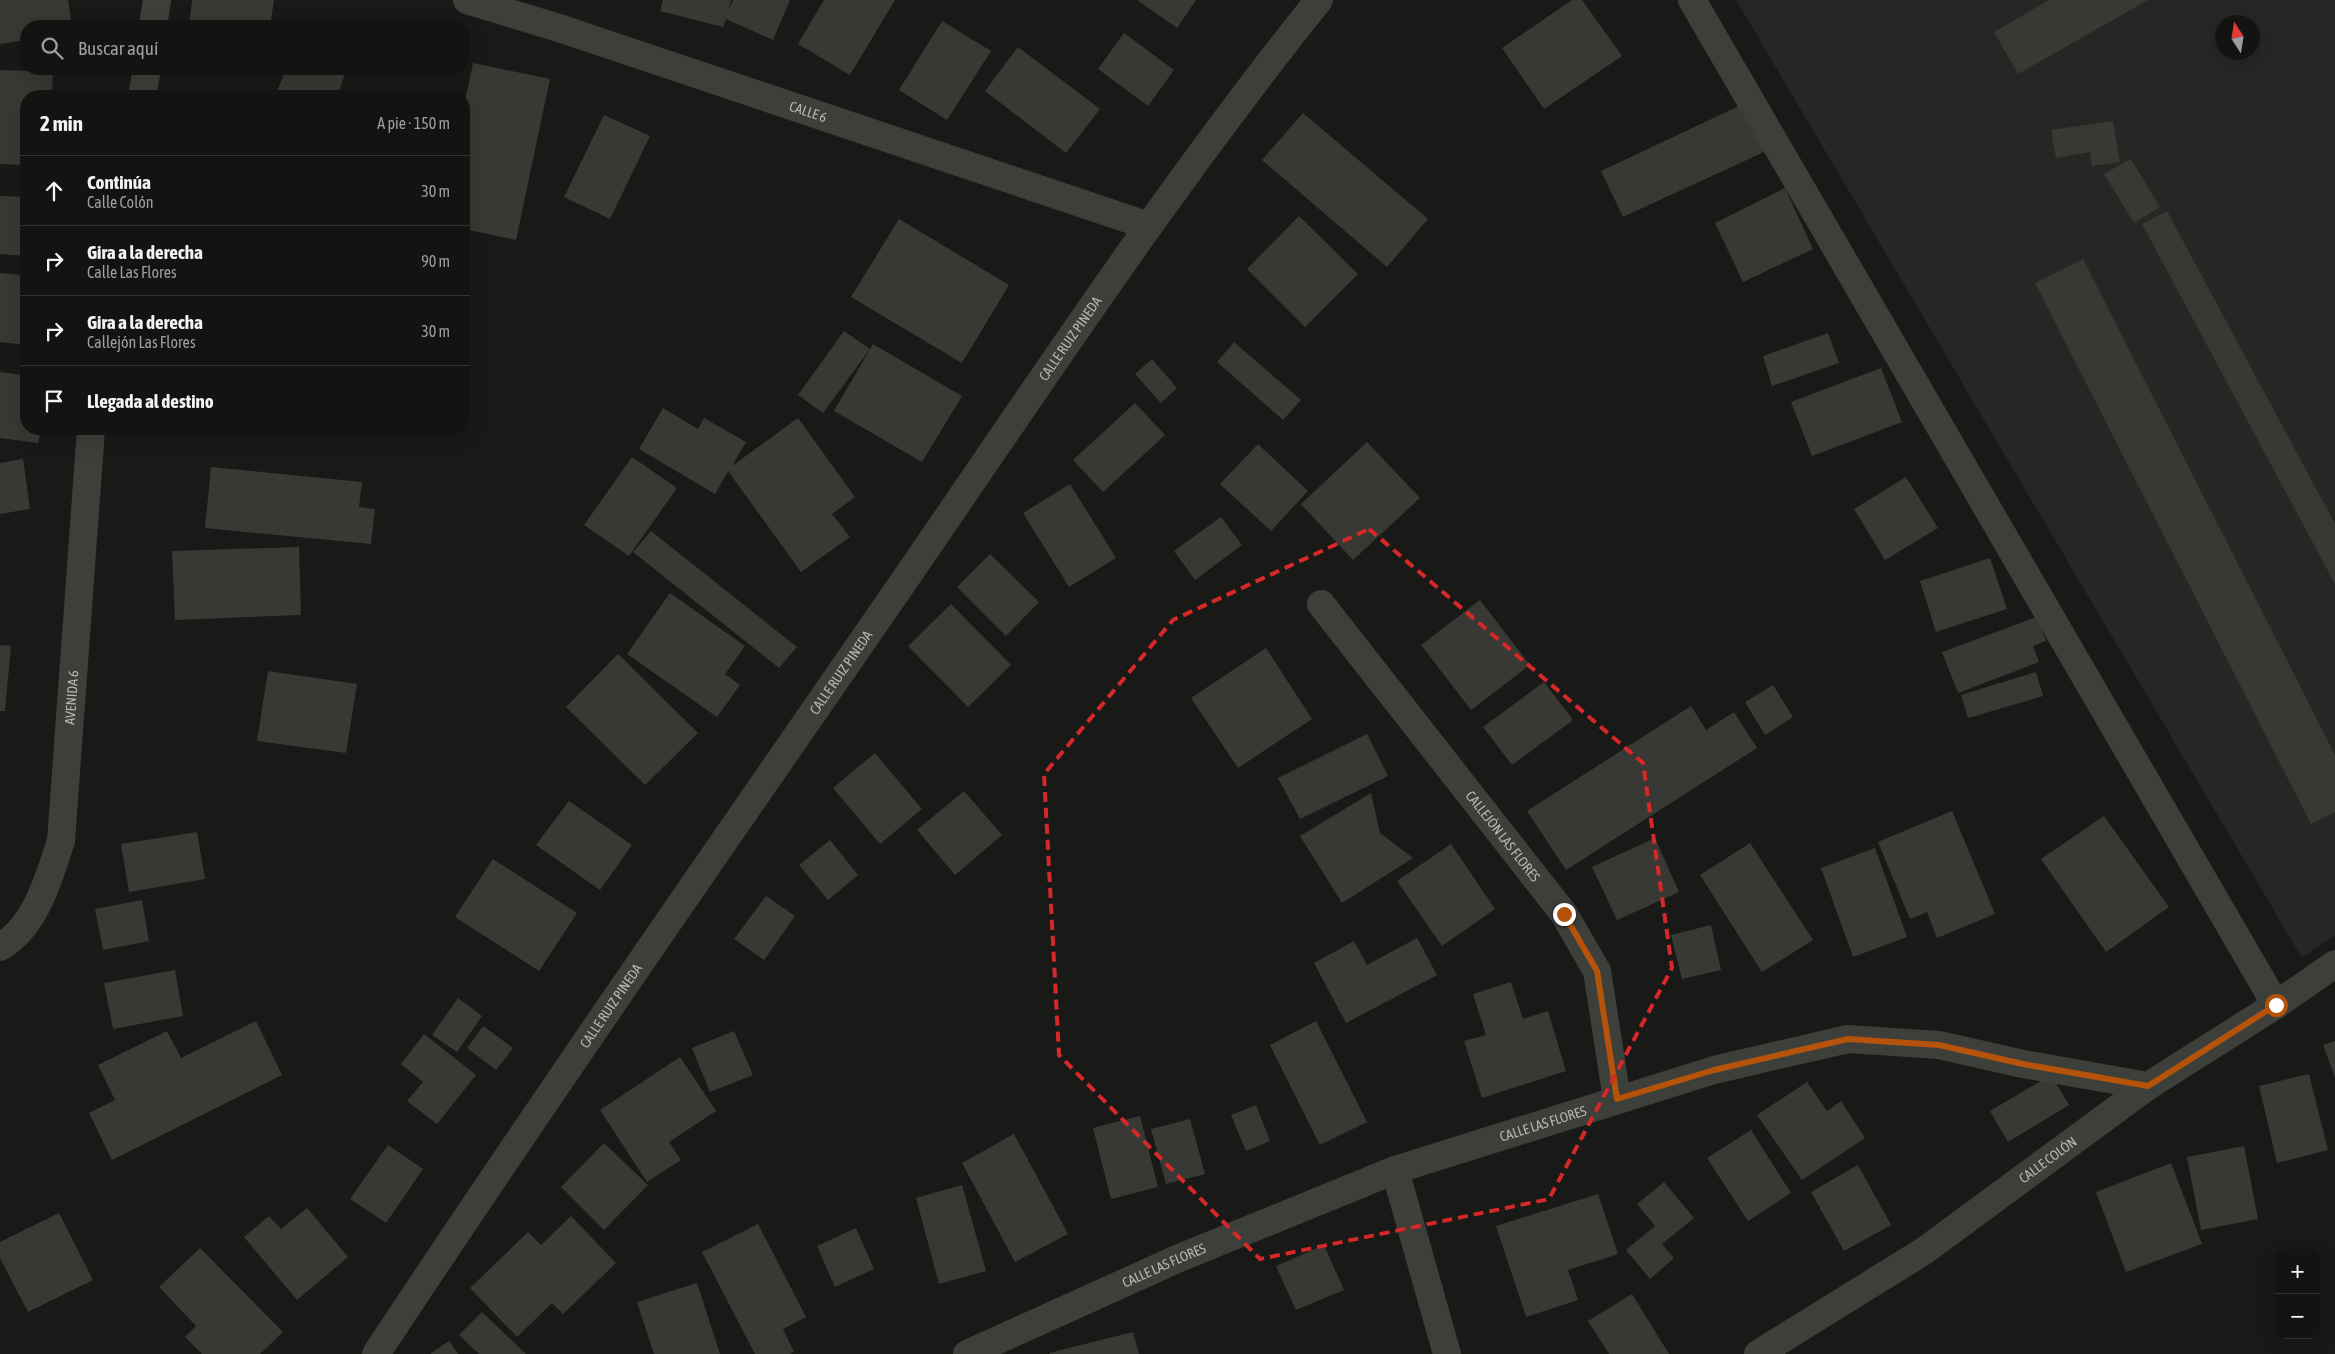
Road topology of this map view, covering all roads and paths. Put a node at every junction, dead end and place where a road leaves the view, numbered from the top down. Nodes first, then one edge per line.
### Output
1 (157, 0) edge
2 (467, 0) edge
3 (1319, 0) edge
4 (1692, 0) edge
5 (154, 20) edge
6 (146, 75) edge
7 (143, 90) edge
8 (1149, 226) junction
9 (91, 435) edge
10 (1320, 604) dead end
11 (0, 947) edge
12 (2335, 964) edge
13 (2276, 1005) junction
14 (2148, 1086) junction
15 (1617, 1099) junction
16 (1395, 1170) junction
17 (376, 1354) edge
18 (967, 1354) edge
19 (1447, 1354) edge
20 (1758, 1354) edge

1 - 5 street
2 - 8 street, CALLE 6
3 - 8 street, CALLE RUIZ PINEDA
4 - 13 street
6 - 7 street
8 - 17 street, CALLE RUIZ PINEDA
9 - 11 street, AVENIDA 6
10 - 15 street, CALLEJÓN LAS FLORES
12 - 13 street, CALLE COLÓN
13 - 14 street, CALLE COLÓN
14 - 15 street, CALLE LAS FLORES
14 - 20 street, CALLE COLÓN
15 - 16 street, CALLE LAS FLORES
16 - 18 street, CALLE LAS FLORES
16 - 19 street

